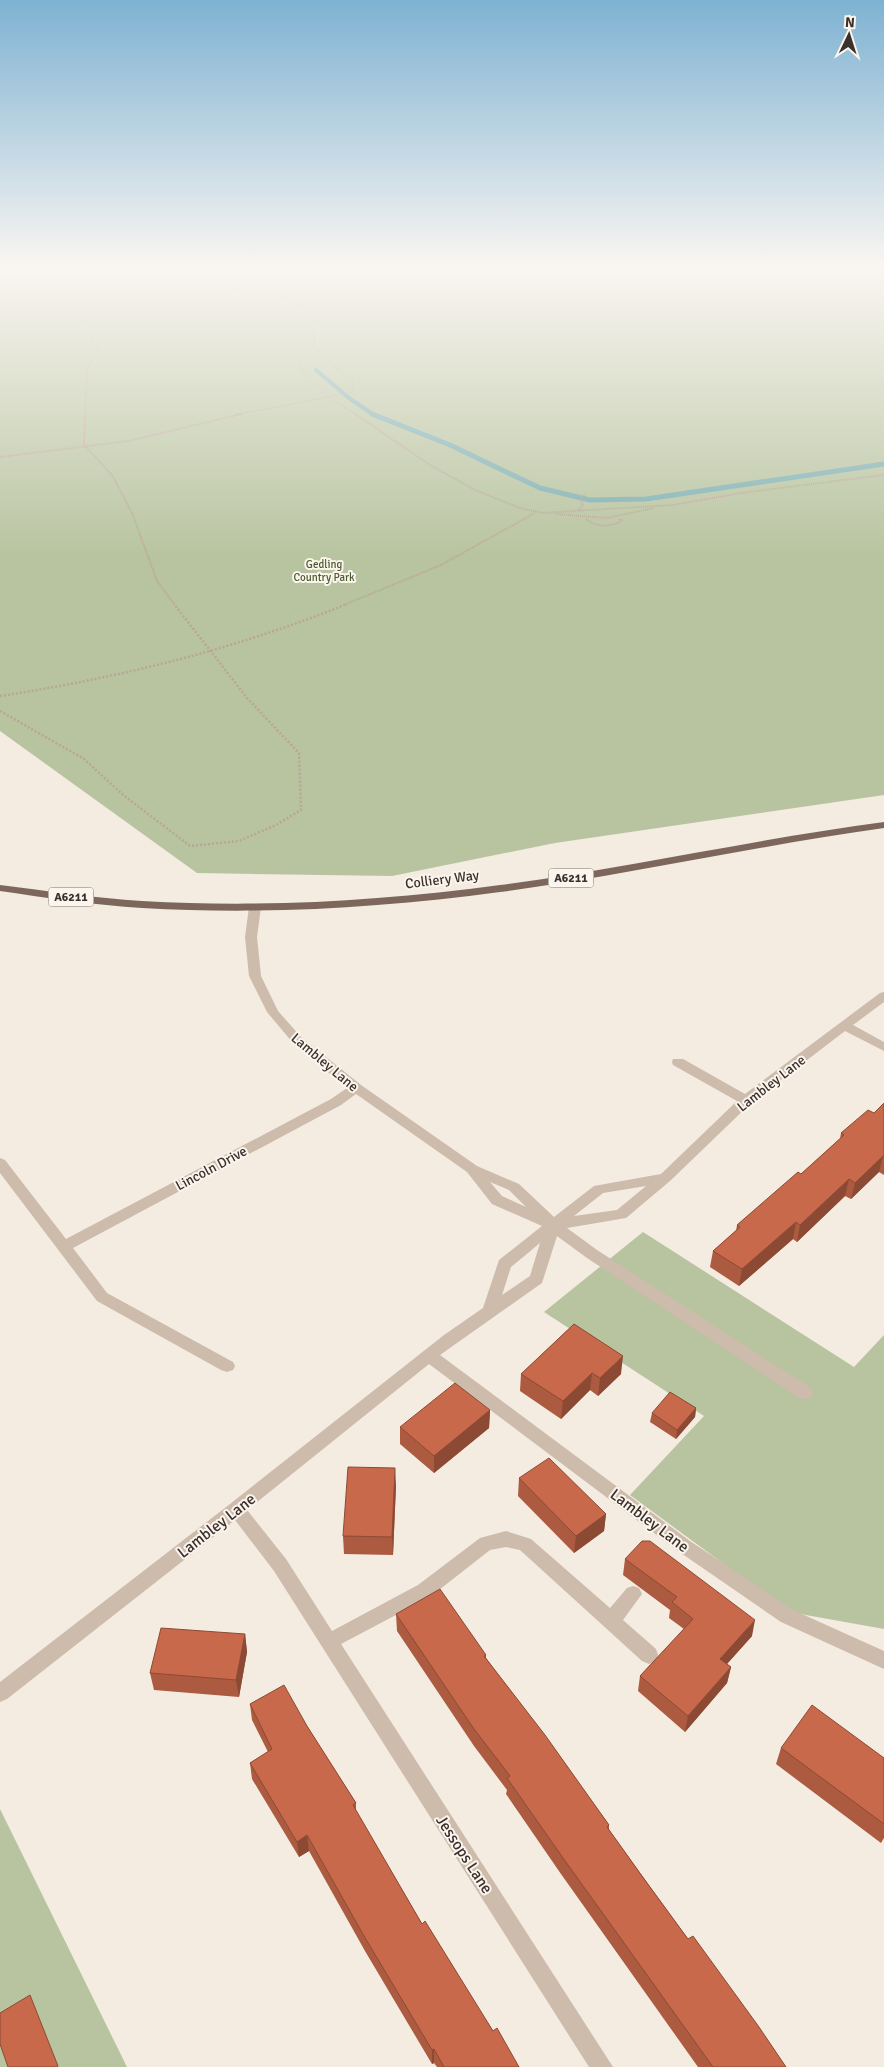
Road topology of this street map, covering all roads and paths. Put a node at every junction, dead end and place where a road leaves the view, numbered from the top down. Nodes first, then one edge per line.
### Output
1 (91, 363) edge
2 (300, 363) edge
3 (331, 363) edge
4 (327, 397) junction
5 (86, 446) junction
6 (0, 457) edge
7 (884, 475) edge
8 (586, 493) dead end
9 (662, 506) junction
10 (579, 510) junction
11 (536, 512) junction
12 (550, 513) junction
13 (617, 518) junction
14 (586, 519) junction
15 (212, 652) junction
16 (0, 696) edge
17 (0, 711) edge
18 (884, 825) edge
19 (0, 888) edge
20 (255, 907) junction
21 (884, 996) edge
22 (845, 1026) junction
23 (884, 1047) edge
24 (678, 1062) dead end
25 (356, 1088) junction
26 (746, 1100) junction
27 (0, 1163) edge
28 (666, 1178) junction
29 (553, 1225) junction
30 (64, 1246) junction
31 (490, 1310) junction
32 (430, 1356) junction
33 (227, 1366) dead end
34 (805, 1393) dead end
35 (236, 1510) junction
36 (633, 1594) dead end
37 (611, 1620) junction
38 (328, 1641) junction
39 (649, 1655) dead end
40 (884, 1660) edge
41 (0, 1693) edge
42 (602, 2067) edge

1 - 5 path
2 - 4 path
3 - 4 path
4 - 5 path
4 - 11 path
5 - 6 path
5 - 15 path
7 - 9 path
8 - 10 path
9 - 10 path
9 - 13 path
10 - 12 path
11 - 12 path
11 - 15 path
12 - 14 path
13 - 14 path
13 - 14 path
15 - 16 path
15 - 17 path
18 - 20 main road, Colliery Way / A6211
19 - 20 main road, Colliery Way / A6211
20 - 25 street, Lambley Lane
21 - 22 street, Lambley Lane
22 - 23 street
22 - 26 street, Lambley Lane
24 - 26 street
25 - 29 street, Lambley Lane
25 - 30 street, Lincoln Drive
26 - 28 street, Lambley Lane
27 - 30 street
28 - 29 street, Lambley Lane
28 - 29 street, Lambley Lane
29 - 31 street, Lambley Lane
29 - 31 street, Lambley Lane
29 - 34 street
30 - 33 street
31 - 32 street, Lambley Lane
32 - 35 street, Lambley Lane
32 - 40 street, Lambley Lane
35 - 38 street, Jessops Lane
35 - 41 street, Lambley Lane
36 - 37 street
37 - 38 street
37 - 39 street
38 - 42 street, Jessops Lane

